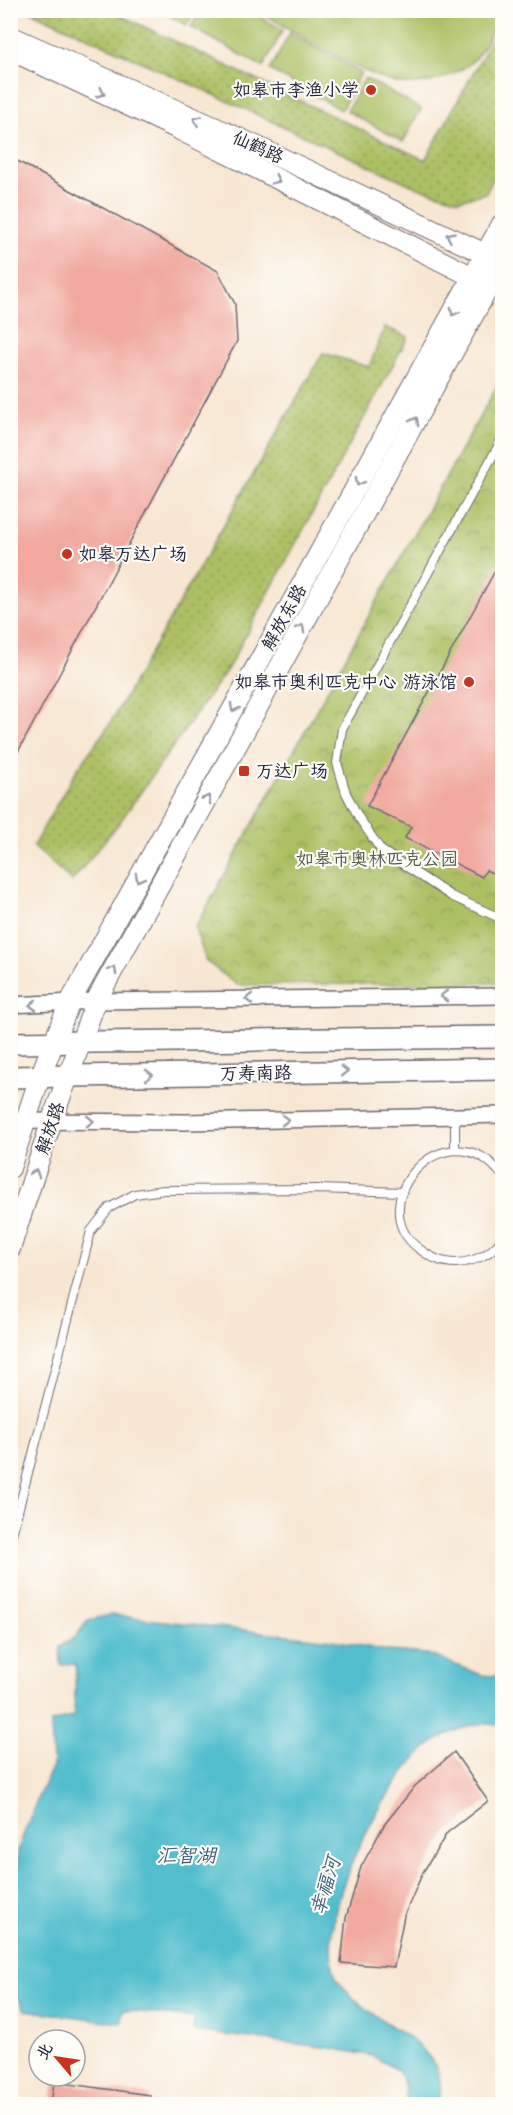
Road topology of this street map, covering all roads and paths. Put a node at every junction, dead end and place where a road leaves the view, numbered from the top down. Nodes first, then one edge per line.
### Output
1 (10, 36) edge
2 (10, 50) edge
3 (502, 224) edge
4 (497, 260) edge
5 (482, 281) junction
6 (502, 439) edge
7 (502, 919) edge
8 (502, 996) edge
9 (96, 1001) junction
10 (69, 1004) junction
11 (10, 1005) edge
12 (502, 1037) edge
13 (54, 1042) junction
14 (10, 1043) edge
15 (81, 1043) junction
16 (502, 1069) edge
17 (69, 1076) junction
18 (10, 1077) edge
19 (40, 1077) junction
20 (502, 1115) edge
21 (456, 1116) junction
22 (52, 1120) junction
23 (18, 1121) edge
24 (455, 1150) junction
25 (10, 1168) edge
26 (502, 1175) edge
27 (402, 1192) junction
28 (502, 1238) edge
29 (10, 1249) edge
30 (10, 1542) edge

4 -> 1 street, 仙鹤路
2 -> 5 street, 仙鹤路
3 - 4 street, 解放东路
4 - 5 street, 解放东路
9 -> 5 street, 解放东路
5 -> 10 street, 解放东路
6 - 7 lane
8 -> 9 street
9 - 10 street
9 - 15 street, 解放东路
10 -> 11 street
10 - 13 street, 解放东路
12 - 15 main road, 万寿南路
13 - 14 main road, 万寿南路
13 - 15 main road, 万寿南路
13 - 19 street, 解放东路
15 - 17 street, 解放东路
17 -> 16 main road, 万寿南路
17 - 19 main road, 万寿南路
17 - 22 street, 解放路
18 - 19 main road, 万寿南路
19 - 23 street, 解放路
20 - 21 street
22 -> 21 street
21 - 24 lane
22 - 23 street
29 -> 22 street, 解放路
23 - 25 street, 解放路
24 - 26 lane
24 - 27 lane
27 - 28 lane
27 - 30 lane

